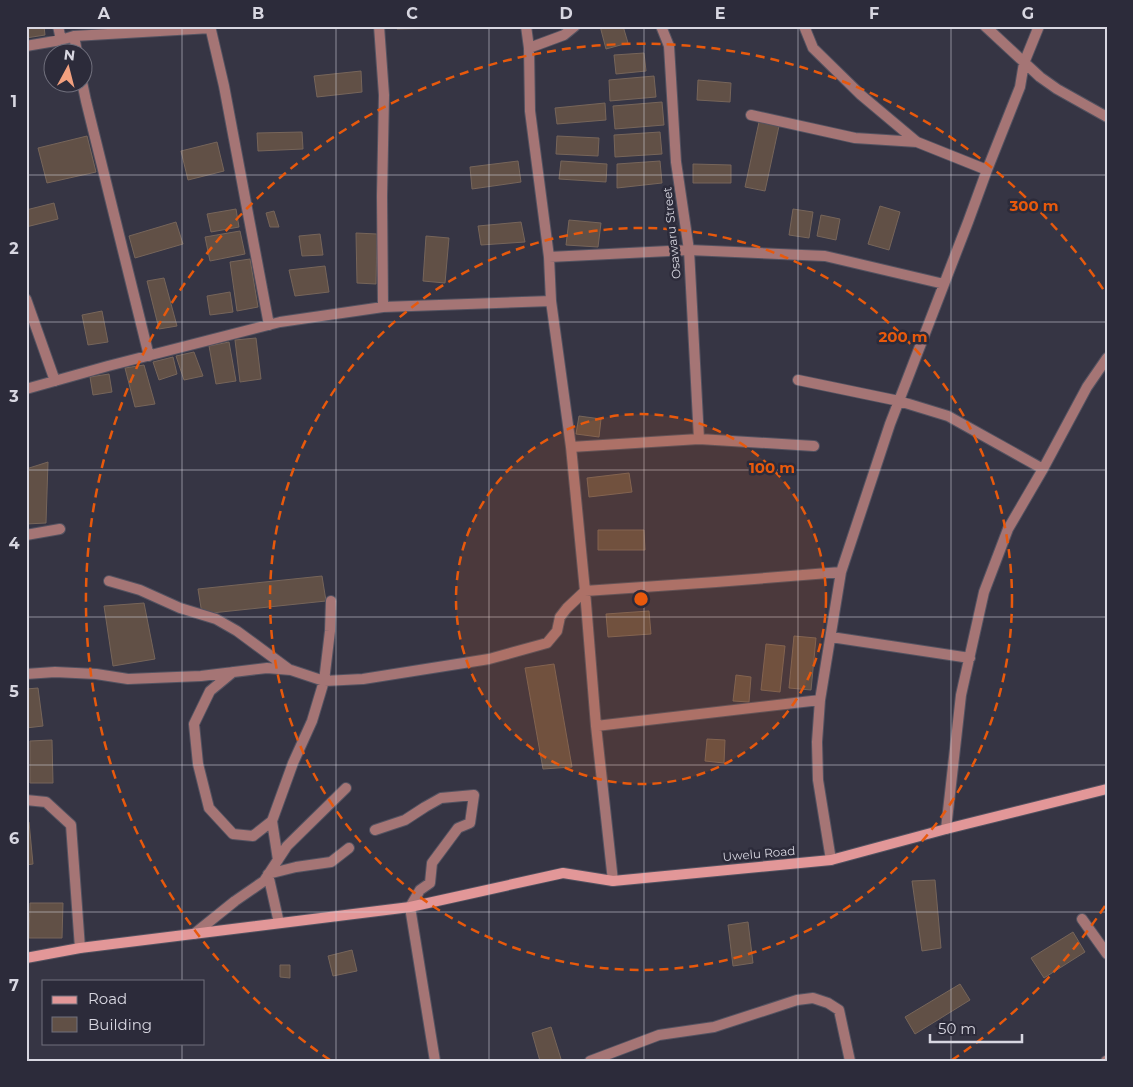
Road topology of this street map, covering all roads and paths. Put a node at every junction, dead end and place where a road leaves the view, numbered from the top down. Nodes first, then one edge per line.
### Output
1 (58, 26) edge
2 (379, 26) edge
3 (526, 26) edge
4 (575, 26) edge
5 (661, 26) edge
6 (804, 26) edge
7 (985, 26) edge
8 (1039, 26) edge
9 (210, 27) edge
10 (74, 36) junction
11 (60, 40) junction
12 (75, 42) edge
13 (26, 46) edge
14 (529, 48) junction
15 (1024, 63) junction
16 (84, 92) edge
17 (751, 115) dead end
18 (1107, 117) edge
19 (917, 142) junction
20 (987, 170) junction
21 (689, 250) junction
22 (549, 257) junction
23 (944, 284) junction
24 (26, 299) edge
25 (551, 301) junction
26 (383, 307) junction
27 (269, 325) junction
28 (149, 356) junction
29 (1107, 358) edge
30 (798, 380) dead end
31 (55, 381) junction
32 (26, 389) edge
33 (899, 401) junction
34 (699, 439) junction
35 (814, 446) dead end
36 (571, 447) junction
37 (1043, 469) junction
38 (60, 529) dead end
39 (26, 535) edge
40 (842, 572) junction
41 (109, 581) dead end
42 (585, 591) junction
43 (331, 601) dead end
44 (831, 637) junction
45 (970, 658) junction
46 (291, 670) junction
47 (233, 672) junction
48 (26, 674) edge
49 (324, 681) junction
50 (820, 700) junction
51 (596, 726) junction
52 (346, 788) dead end
53 (1107, 789) edge
54 (26, 800) edge
55 (272, 821) junction
56 (946, 829) junction
57 (375, 830) dead end
58 (349, 848) dead end
59 (278, 860) junction
60 (831, 860) junction
61 (268, 874) junction
62 (612, 881) junction
63 (410, 907) junction
64 (1082, 918) dead end
65 (280, 923) junction
66 (194, 934) junction
67 (80, 948) junction
68 (1107, 954) edge
69 (26, 958) edge
70 (435, 1061) edge
71 (590, 1061) edge
72 (850, 1061) edge

1 - 11 street
2 - 26 street
3 - 14 street
4 - 14 street
5 - 21 street, Osawaru Street
6 - 19 street
7 - 15 street
8 - 15 street
9 - 10 street
9 - 27 street
10 - 11 street
10 - 12 street
11 - 13 street
14 - 22 street
15 - 18 street
15 - 20 street
16 - 28 street
17 - 19 street
19 - 20 street
20 - 23 street
21 - 22 street
21 - 23 street
21 - 34 street, Osawaru Street
22 - 25 street
23 - 33 street
24 - 31 street
25 - 26 street
25 - 36 street
26 - 27 street
27 - 28 street
28 - 31 street
29 - 37 street
30 - 33 street
31 - 32 street
33 - 37 street
33 - 40 street
34 - 35 street
34 - 36 street
36 - 42 street
37 - 45 street
38 - 39 street
40 - 42 street
40 - 44 street
41 - 46 street
42 - 49 street
42 - 51 street
43 - 49 street
44 - 45 street
44 - 50 street
45 - 56 street
46 - 47 street
46 - 49 street
47 - 48 street
47 - 55 street
49 - 55 street
50 - 51 street
50 - 60 street
51 - 62 street
52 - 59 street
53 - 56 street, Uwelu Road
54 - 67 street
55 - 59 street
56 - 60 street, Uwelu Road
57 - 63 street
58 - 61 street
59 - 61 street
60 - 62 street, Uwelu Road
61 - 65 street
61 - 66 street
62 - 63 street, Uwelu Road
63 - 65 street, Uwelu Road
63 - 70 street
64 - 68 street
65 - 66 street, Uwelu Road
66 - 67 street, Uwelu Road
67 - 69 street, Uwelu Road
71 - 72 street

